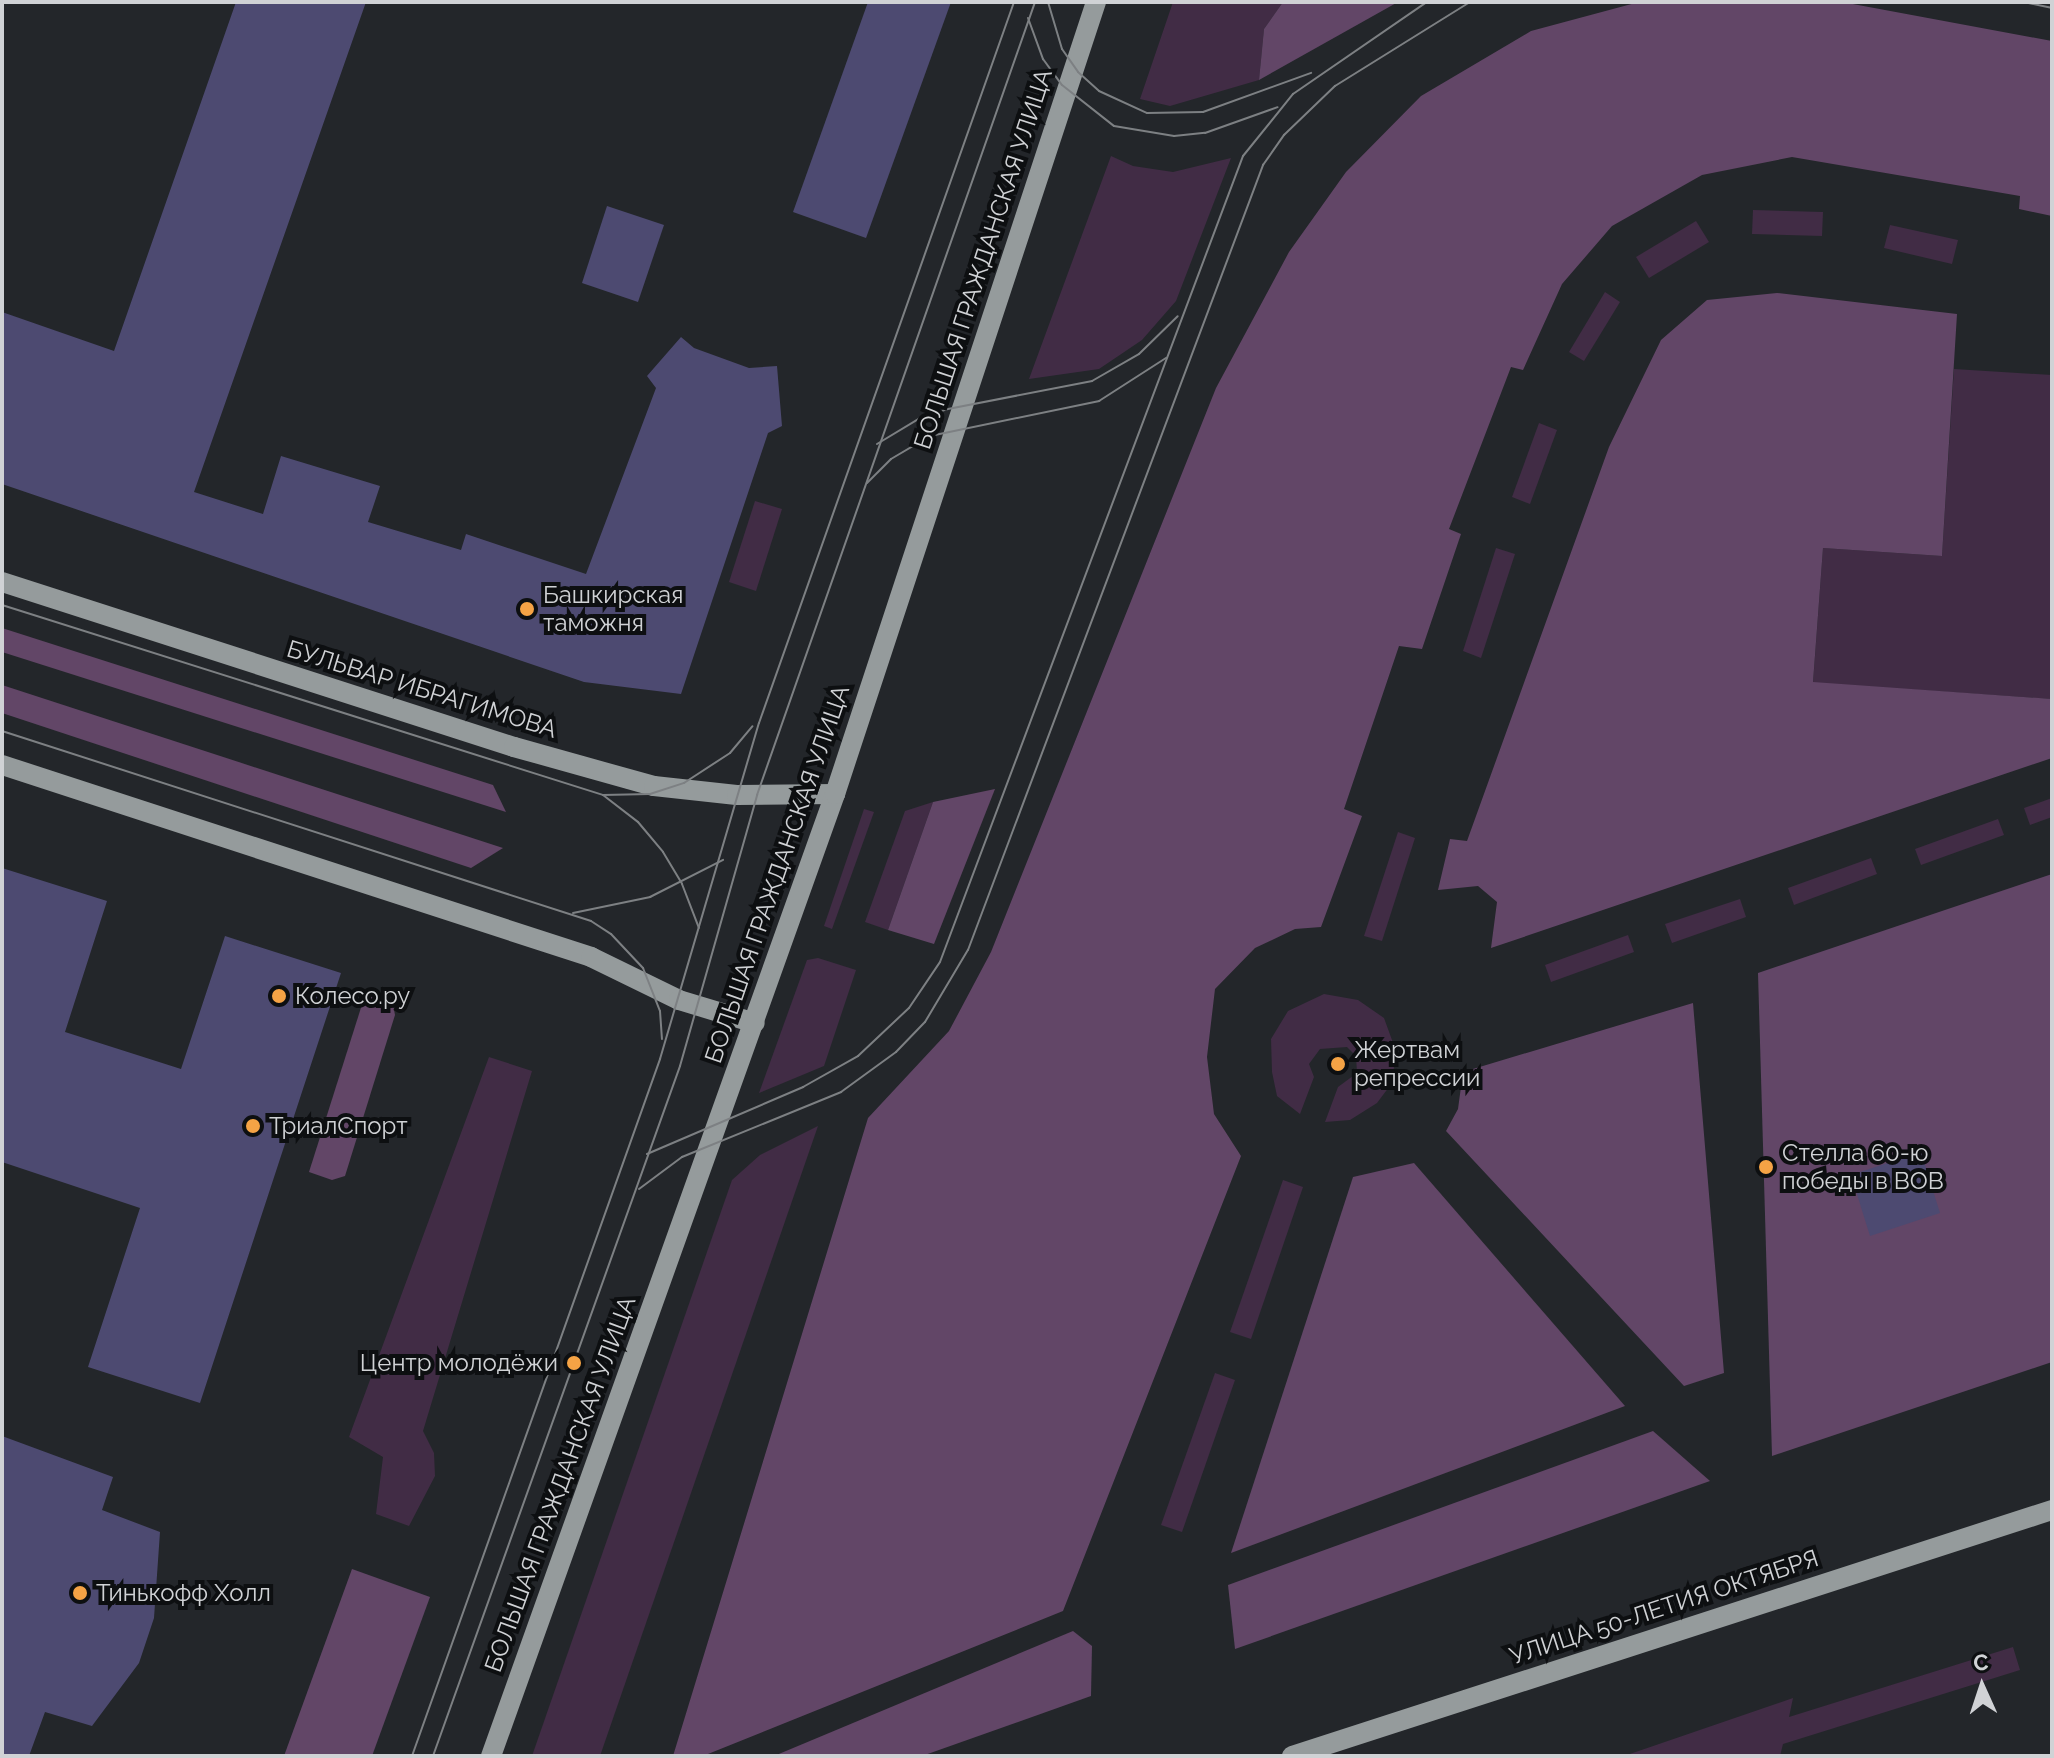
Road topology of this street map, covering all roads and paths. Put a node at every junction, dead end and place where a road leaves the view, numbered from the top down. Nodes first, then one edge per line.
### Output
1 (1096, 2) edge
2 (2, 582) edge
3 (2, 765) edge
4 (835, 794) junction
5 (755, 1023) junction
6 (2052, 1510) edge
7 (491, 1756) edge
8 (1292, 1756) edge

1 - 4 main road, БОЛЬШАЯ ГРАЖДАНСКАЯ УЛИЦА
2 - 4 main road, БУЛЬВАР ИБРАГИМОВА
3 - 5 main road
4 - 5 main road, БОЛЬШАЯ ГРАЖДАНСКАЯ УЛИЦА
5 - 7 main road, БОЛЬШАЯ ГРАЖДАНСКАЯ УЛИЦА
6 - 8 main road, УЛИЦА 50-ЛЕТИЯ ОКТЯБРЯ

